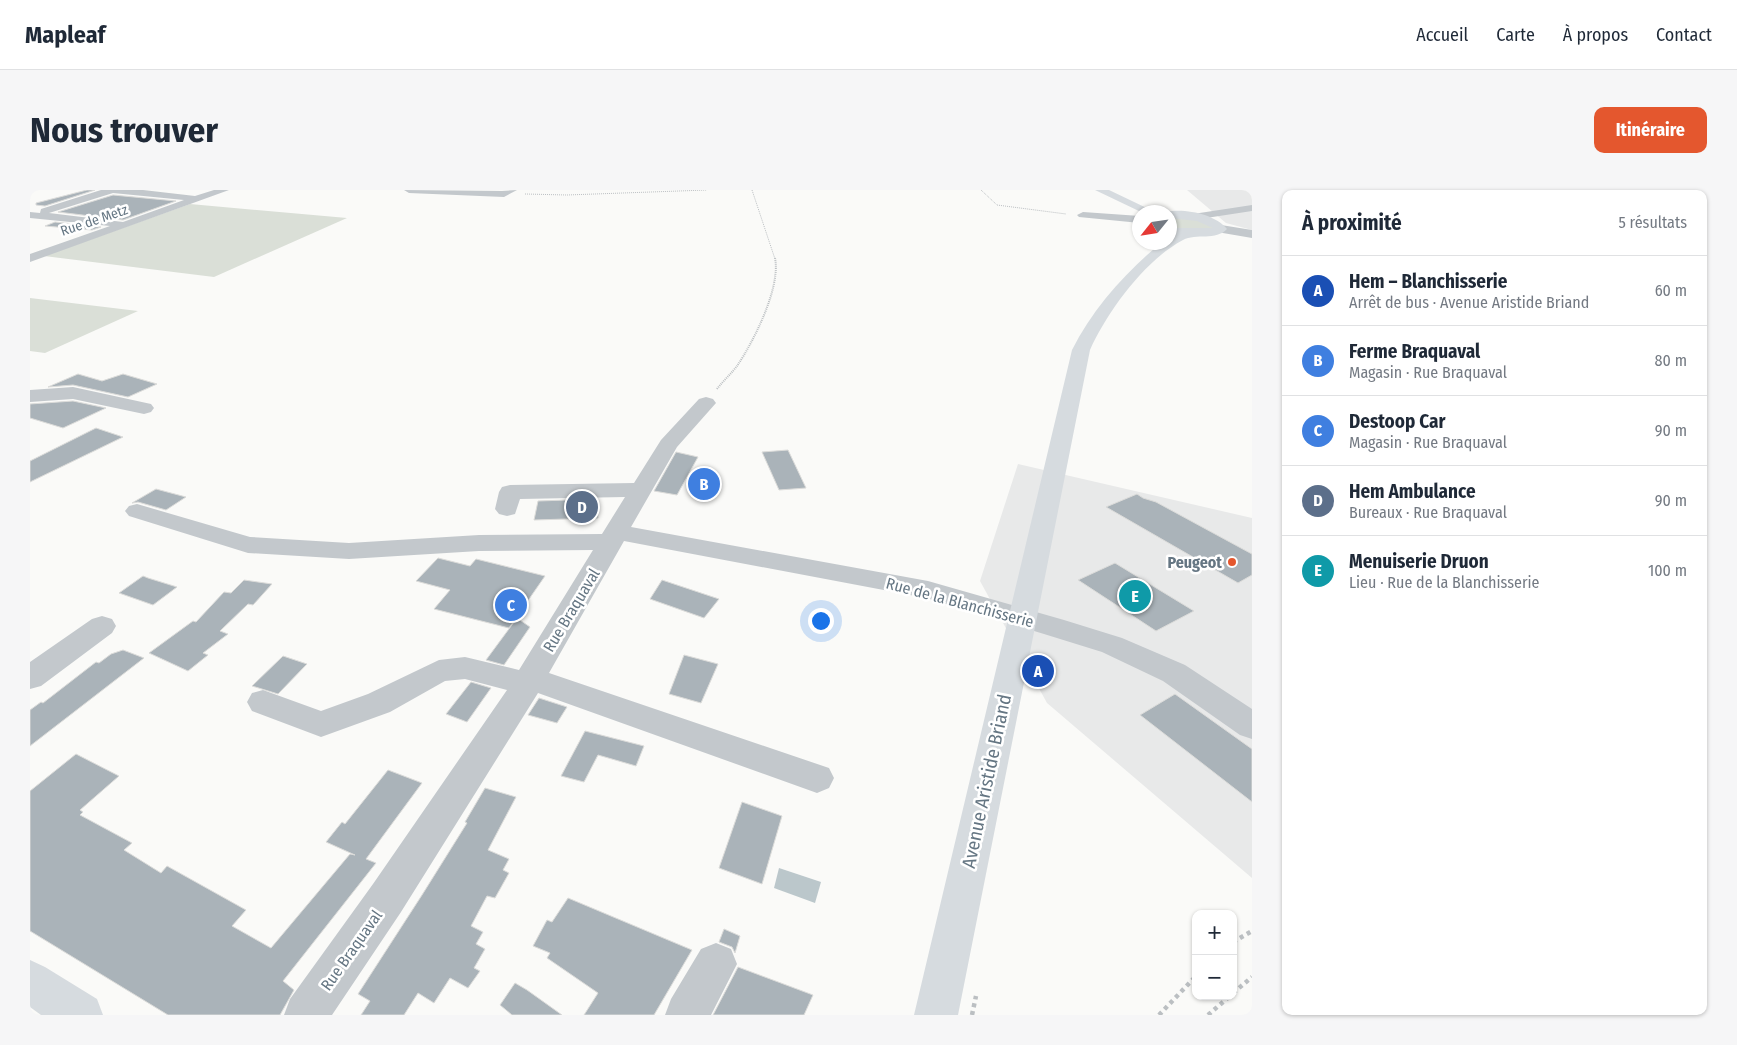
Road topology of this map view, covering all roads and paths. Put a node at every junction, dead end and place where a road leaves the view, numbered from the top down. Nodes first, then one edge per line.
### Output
1 (112, 190) edge
2 (224, 190) edge
3 (409, 190) edge
4 (707, 190) edge
5 (752, 190) edge
6 (981, 190) edge
7 (1100, 190) edge
8 (508, 192) edge
9 (200, 198) junction
10 (1125, 202) junction
11 (1132, 205) edge
12 (1136, 205) edge
13 (1252, 208) edge
14 (1233, 212) junction
15 (31, 215) edge
16 (1083, 215) joint
17 (1177, 216) edge
18 (1193, 217) junction
19 (1132, 219) edge
20 (127, 224) junction
21 (1218, 226) junction
22 (1177, 230) edge
23 (1198, 233) junction
24 (1252, 234) edge
25 (1177, 238) edge
26 (1158, 250) edge
27 (30, 258) edge
28 (35, 393) edge
29 (706, 403) joint
30 (144, 408) dead end
31 (641, 490) junction
32 (507, 509) dead end
33 (137, 511) dead end
34 (614, 537) junction
35 (1022, 617) junction
36 (102, 626) dead end
37 (30, 678) edge
38 (528, 681) junction
39 (263, 702) dead end
40 (1252, 726) edge
41 (817, 778) dead end
42 (1252, 931) edge
43 (1237, 940) edge
44 (716, 964) dead end
45 (1252, 977) edge
46 (1192, 980) edge
47 (30, 982) edge
48 (1237, 990) edge
49 (1225, 1000) edge
50 (81, 1015) edge
51 (306, 1015) edge
52 (687, 1015) edge
53 (936, 1015) edge
54 (1159, 1015) edge
55 (1208, 1015) edge

1 - 9 street
1 - 15 street
2 - 9 street, Rue de Metz
3 - 8 street
4 - 8 path
5 - 29 path
6 - 16 path
7 - 10 main road
9 - 20 street, Rue de Metz
10 - 11 main road
10 - 12 main road
13 - 14 street
14 - 18 street
14 - 21 street
15 - 20 street
16 - 19 street
17 - 18 main road
18 - 21 main road
20 - 27 street, Rue de Metz
21 - 23 main road
21 - 24 street
22 - 23 main road
23 - 25 main road, Avenue Aristide Briand
26 - 35 main road, Avenue Aristide Briand
28 - 30 street
29 - 31 street, Rue Braquaval
31 - 32 street
31 - 34 street, Rue Braquaval
33 - 34 street, Rue de la Blanchisserie
34 - 35 street, Rue de la Blanchisserie
34 - 38 street, Rue Braquaval
35 - 40 street, Rue de la Blanchisserie
35 - 53 main road, Avenue Aristide Briand
36 - 37 street
38 - 39 street
38 - 41 street
38 - 51 street, Rue Braquaval
42 - 43 path
44 - 52 street
45 - 48 path
46 - 54 path
47 - 50 main road
49 - 55 path

